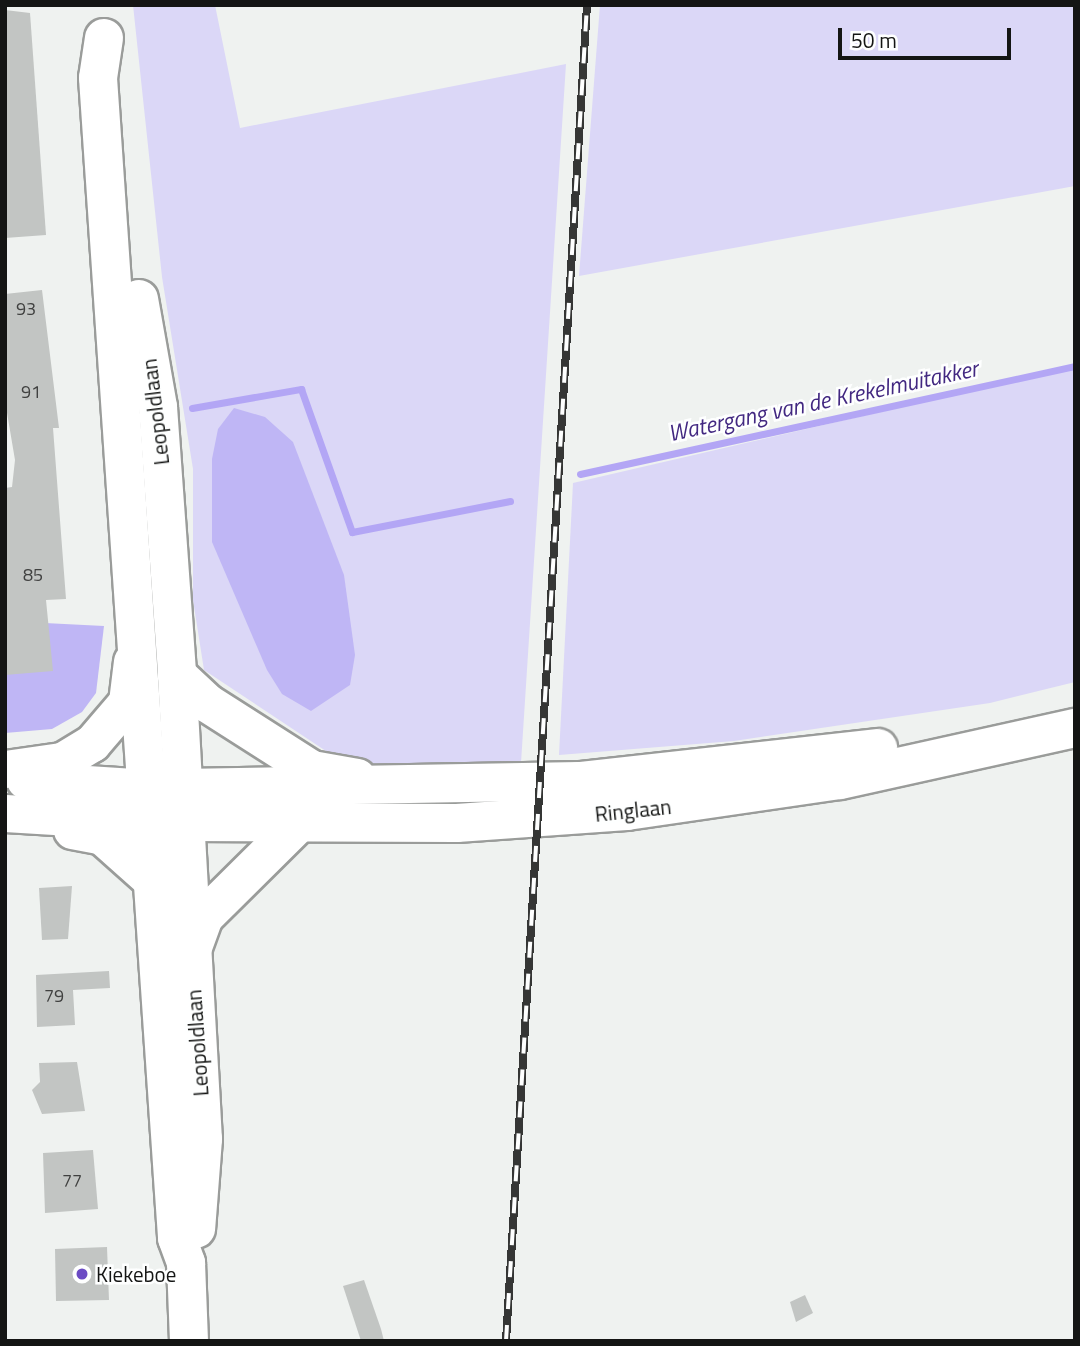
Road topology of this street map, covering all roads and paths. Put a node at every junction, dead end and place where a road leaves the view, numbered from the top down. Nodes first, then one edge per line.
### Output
1 (103, 22) edge
2 (139, 635) junction
3 (177, 675) junction
4 (1075, 704) edge
5 (1075, 728) edge
6 (5, 769) edge
7 (5, 777) edge
8 (394, 789) junction
9 (167, 805) junction
10 (5, 813) edge
11 (43, 816) junction
12 (298, 825) junction
13 (157, 885) junction
14 (191, 952) junction
15 (186, 1263) junction
16 (189, 1341) edge

1 - 2 main road, Leopoldlaan
1 - 3 main road, Leopoldlaan
2 - 6 main road
2 - 9 main road, Leopoldlaan
3 - 8 main road
3 - 9 main road, Leopoldlaan
4 - 8 main road, Ringlaan
5 - 12 main road, Ringlaan
7 - 9 main road, Ringlaan
8 - 9 main road, Ringlaan
9 - 11 main road, Ringlaan
9 - 12 main road, Ringlaan
9 - 13 main road, Leopoldlaan
9 - 14 main road, Leopoldlaan
10 - 11 main road, Ringlaan
11 - 13 main road
12 - 14 main road
13 - 15 main road, Leopoldlaan
14 - 15 main road, Leopoldlaan
15 - 16 main road, Leopoldlaan

